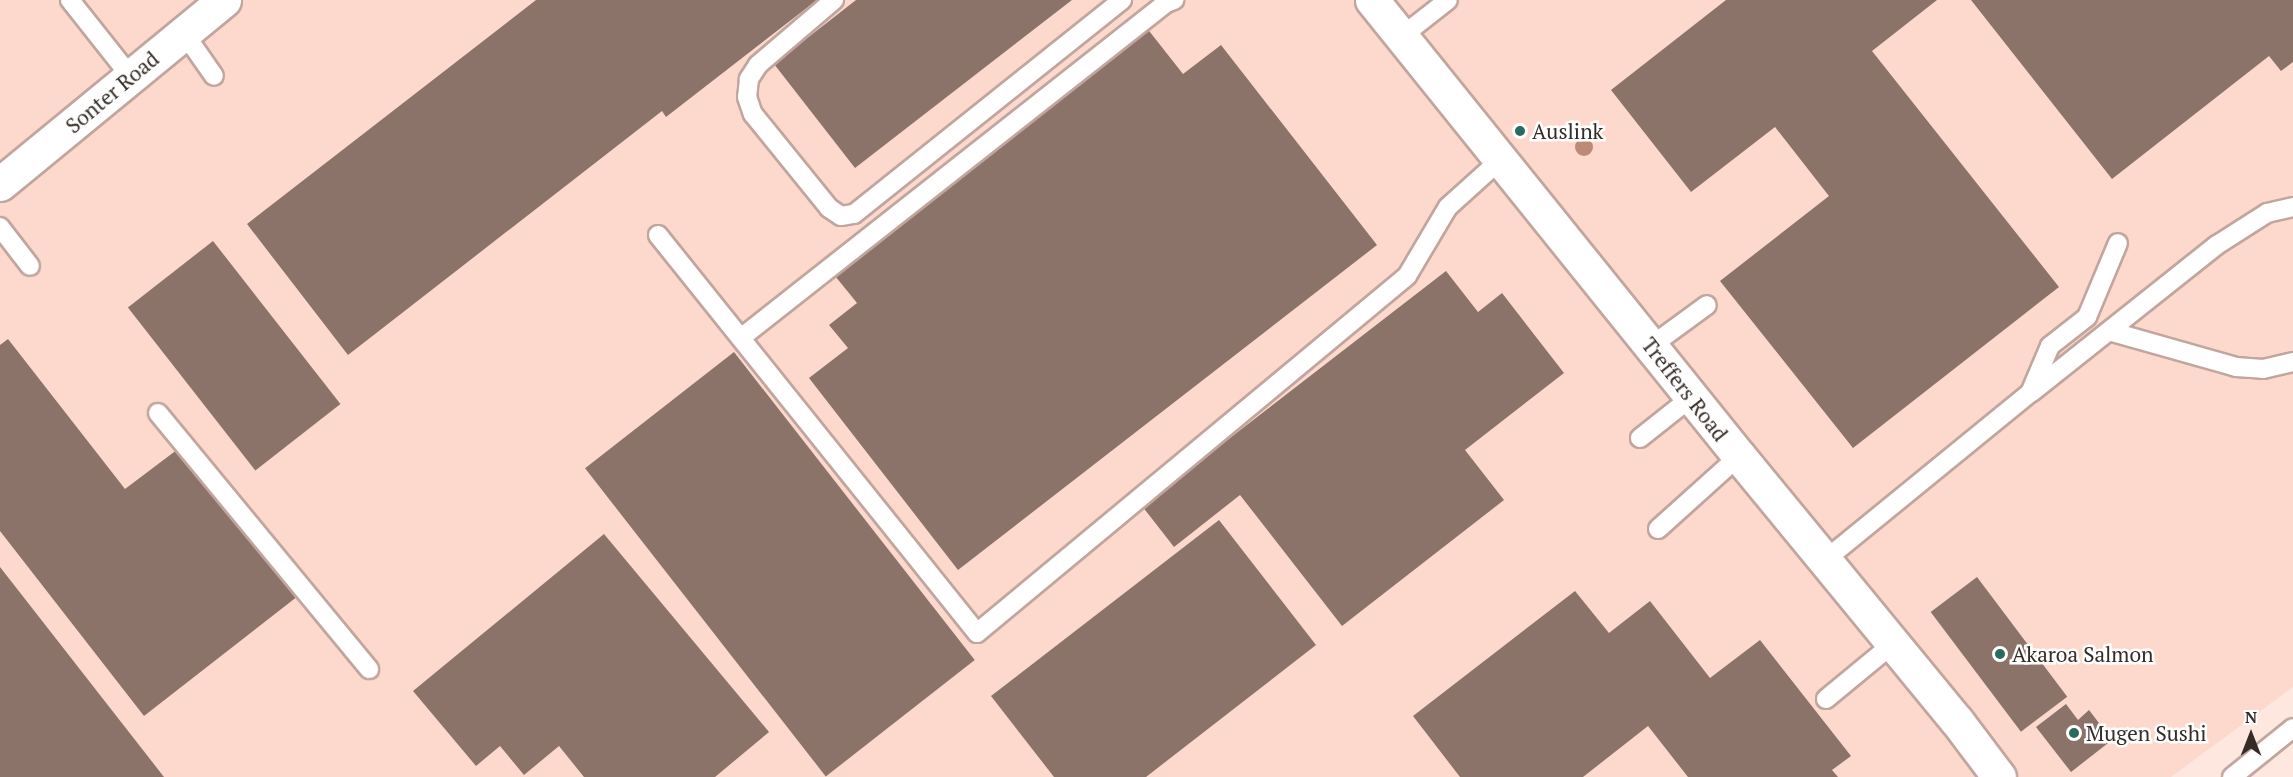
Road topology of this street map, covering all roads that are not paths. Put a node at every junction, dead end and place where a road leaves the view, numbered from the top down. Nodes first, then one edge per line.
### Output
1 (70, 0) edge
2 (224, 0) edge
3 (834, 0) edge
4 (1122, 0) edge
5 (1174, 0) edge
6 (1372, 0) edge
7 (1448, 0) edge
8 (184, 33) junction
9 (1402, 36) junction
10 (214, 76) dead end
11 (131, 77) junction
12 (1500, 160) junction
13 (4, 173) edge
14 (2293, 207) edge
15 (0, 227) edge
16 (658, 235) dead end
17 (2118, 243) dead end
18 (30, 266) dead end
19 (1707, 304) dead end
20 (2109, 331) junction
21 (742, 337) junction
22 (1651, 346) junction
23 (2293, 362) edge
24 (2030, 393) junction
25 (1693, 396) junction
26 (158, 413) dead end
27 (1640, 438) dead end
28 (1739, 456) junction
29 (1658, 529) dead end
30 (1825, 560) junction
31 (1894, 644) junction
32 (369, 669) dead end
33 (1826, 699) dead end
34 (2293, 728) edge
35 (1999, 777) edge
36 (2232, 777) edge

1 - 11 lane
2 - 8 street, Sonter Road
3 - 4 lane
5 - 21 lane
6 - 9 street, Treffers Road
7 - 9 lane
8 - 10 lane
8 - 11 street, Sonter Road
9 - 12 street, Treffers Road
11 - 13 street, Sonter Road
12 - 21 lane
12 - 22 street, Treffers Road
14 - 20 lane
15 - 18 lane
16 - 21 lane
17 - 24 lane
19 - 22 lane
20 - 23 lane
20 - 24 lane
22 - 25 street, Treffers Road
24 - 30 lane
25 - 27 lane
25 - 28 street, Treffers Road
26 - 32 lane
28 - 29 lane
28 - 30 street, Treffers Road
30 - 31 street, Treffers Road
31 - 33 lane
31 - 35 street, Treffers Road
34 - 36 lane

